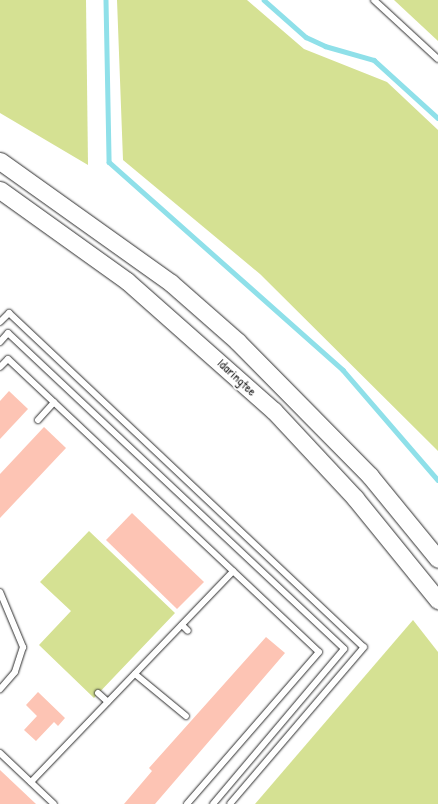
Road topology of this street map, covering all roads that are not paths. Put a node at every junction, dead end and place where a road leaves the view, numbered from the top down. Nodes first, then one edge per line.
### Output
1 (374, 0) edge
2 (438, 59) edge
3 (0, 161) edge
4 (0, 190) edge
5 (0, 322) edge
6 (0, 342) edge
7 (0, 367) edge
8 (54, 402) junction
9 (38, 420) dead end
10 (438, 559) edge
11 (233, 571) junction
12 (0, 592) edge
13 (438, 600) edge
14 (182, 625) junction
15 (188, 631) dead end
16 (135, 674) junction
17 (0, 689) edge
18 (98, 693) dead end
19 (108, 702) junction
20 (186, 716) dead end
21 (0, 753) edge
22 (31, 782) junction
23 (54, 804) edge
24 (187, 804) edge
25 (213, 804) edge
26 (230, 804) edge

1 - 2 lane
3 - 10 main road, Idaringtee
4 - 13 main road, Idaringtee
5 - 26 lane
6 - 25 lane
7 - 8 lane
8 - 9 lane
8 - 11 lane
11 - 14 lane
11 - 24 lane
12 - 17 lane
14 - 15 lane
14 - 16 lane
16 - 19 lane
16 - 20 lane
18 - 19 lane
19 - 22 lane
21 - 22 lane
22 - 23 lane

